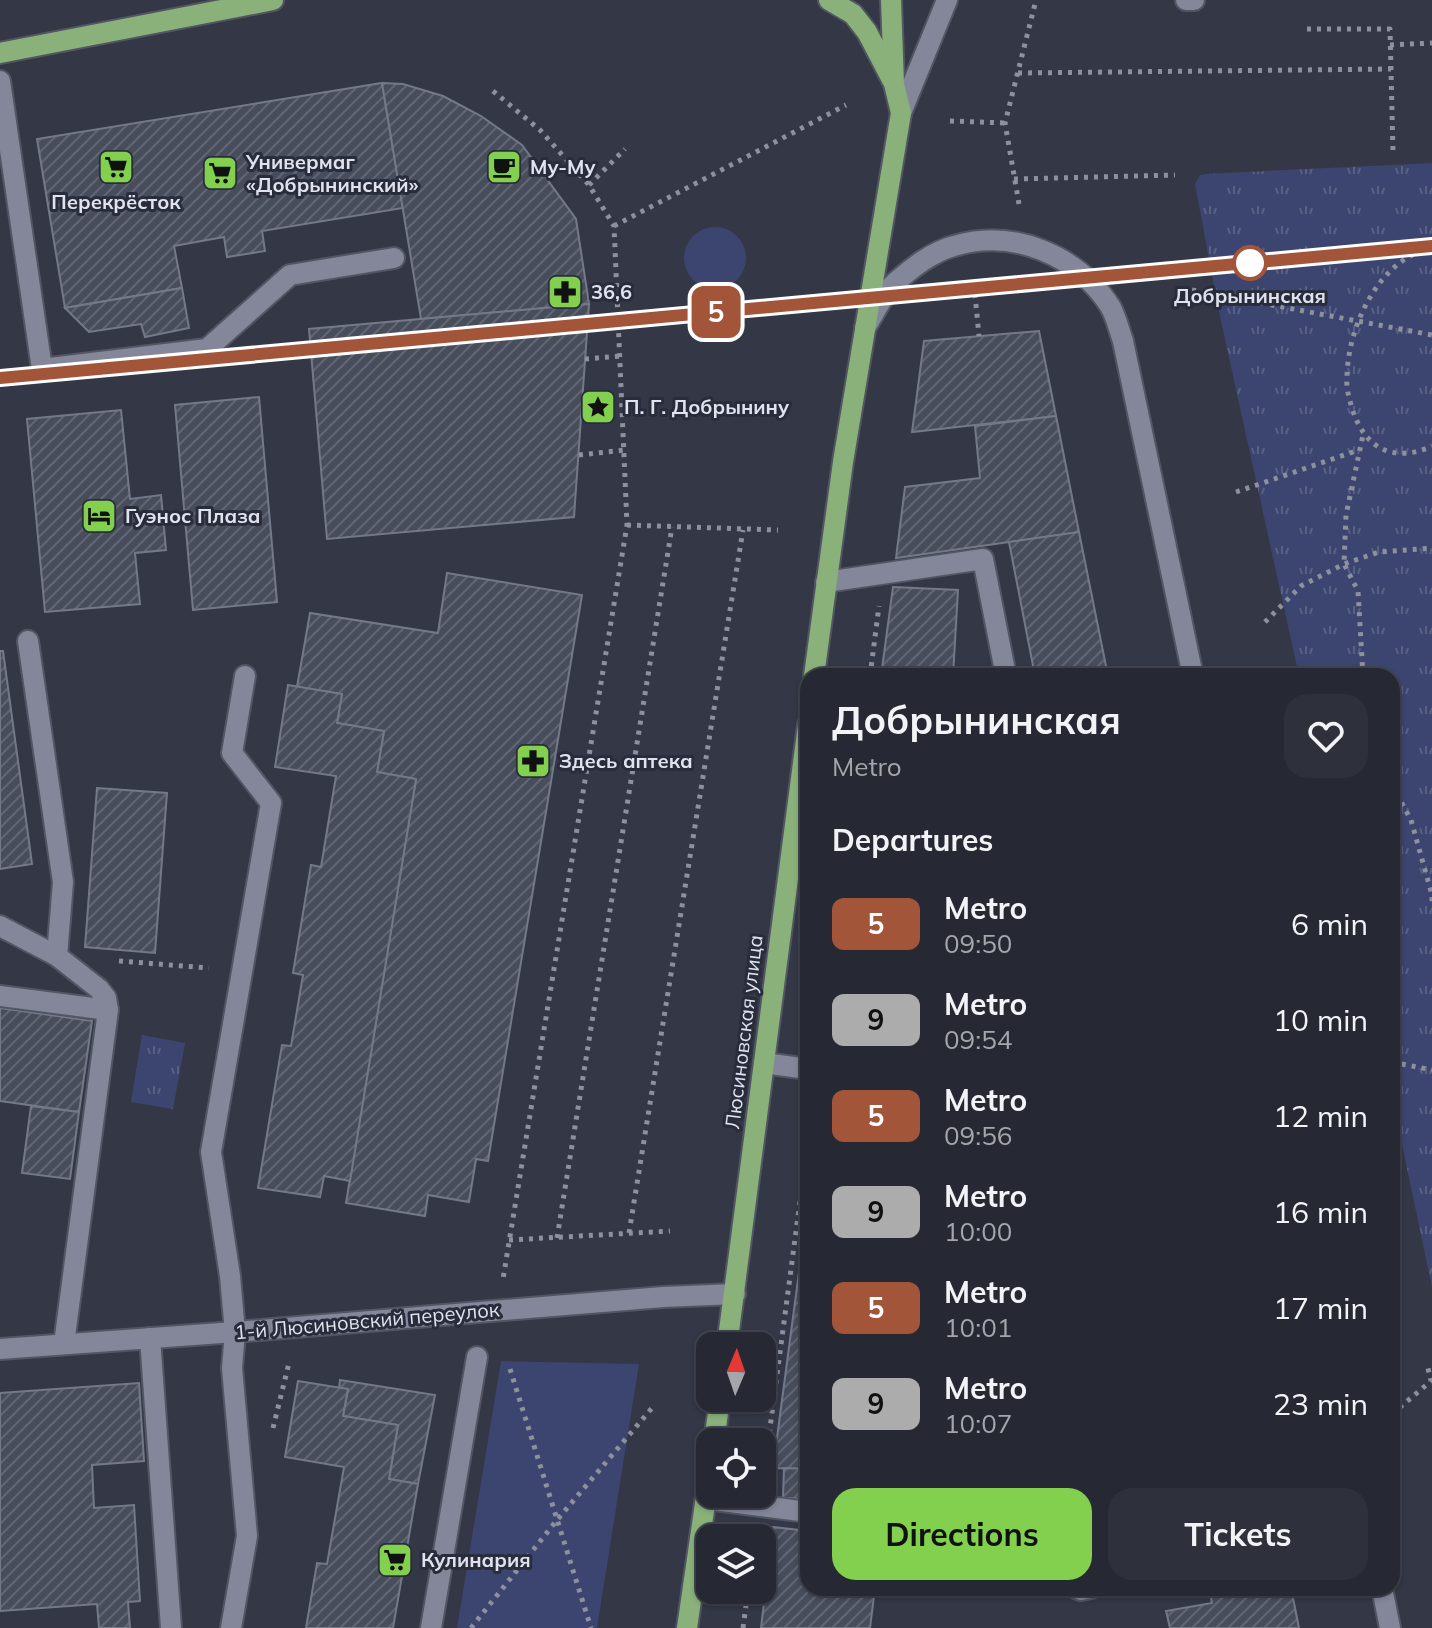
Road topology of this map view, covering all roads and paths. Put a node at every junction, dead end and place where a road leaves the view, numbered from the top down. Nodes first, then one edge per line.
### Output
1 (273, 0) edge
2 (829, 0) edge
3 (891, 0) edge
4 (947, 0) edge
5 (1036, 0) edge
6 (1187, 0) edge
7 (1194, 0) edge
8 (1307, 29) dead end
9 (1432, 43) edge
10 (1390, 45) junction
11 (0, 53) edge
12 (1391, 69) junction
13 (1018, 73) junction
14 (0, 81) edge
15 (894, 84) junction
16 (493, 91) dead end
17 (846, 105) dead end
18 (901, 113) junction
19 (950, 121) dead end
20 (1005, 123) junction
21 (625, 149) dead end
22 (1393, 153) dead end
23 (1175, 175) dead end
24 (1014, 179) junction
25 (589, 185) junction
26 (1019, 204) dead end
27 (614, 226) junction
28 (1432, 248) edge
29 (394, 258) dead end
30 (974, 284) dead end
31 (1192, 290) dead end
32 (1358, 321) junction
33 (863, 331) junction
34 (1432, 335) edge
35 (979, 336) dead end
36 (621, 356) junction
37 (585, 359) dead end
38 (1363, 435) junction
39 (1432, 446) edge
40 (625, 450) junction
41 (1359, 450) junction
42 (579, 455) dead end
43 (1236, 492) dead end
44 (627, 525) junction
45 (672, 527) junction
46 (743, 530) junction
47 (778, 530) dead end
48 (1432, 548) edge
49 (1344, 564) junction
50 (826, 582) junction
51 (1265, 622) dead end
52 (28, 641) dead end
53 (815, 668) edge
54 (1004, 668) edge
55 (1191, 668) edge
56 (1363, 668) edge
57 (245, 676) dead end
58 (1400, 800) edge
59 (800, 837) edge
60 (1432, 907) edge
61 (0, 926) edge
62 (57, 956) junction
63 (119, 961) dead end
64 (242, 971) junction
65 (0, 996) edge
66 (108, 1010) junction
67 (764, 1063) junction
68 (1400, 1064) edge
69 (800, 1068) edge
70 (1432, 1070) edge
71 (800, 1201) edge
72 (670, 1231) dead end
73 (629, 1233) junction
74 (557, 1238) junction
75 (509, 1240) junction
76 (502, 1287) dead end
77 (735, 1294) junction
78 (235, 1332) junction
79 (729, 1332) edge
80 (150, 1338) junction
81 (64, 1344) junction
82 (0, 1349) edge
83 (477, 1357) dead end
84 (508, 1363) dead end
85 (1427, 1364) dead end
86 (1400, 1407) edge
87 (652, 1408) dead end
88 (770, 1428) edge
89 (705, 1508) edge
90 (776, 1508) edge
91 (800, 1511) edge
92 (557, 1520) junction
93 (1384, 1596) edge
94 (746, 1604) edge
95 (171, 1628) edge
96 (231, 1628) edge
97 (431, 1628) edge
98 (471, 1628) edge
99 (591, 1628) edge
100 (687, 1628) edge
101 (743, 1628) edge
102 (1390, 1628) edge

1 - 11 main road
2 - 15 main road
3 - 15 main road
4 - 18 street
5 - 13 path
6 - 7 street
8 - 10 path
9 - 10 path
10 - 12 path
12 - 13 path
12 - 22 path
13 - 20 path
14 - 29 street
15 - 18 main road
16 - 25 path
17 - 27 path
18 - 33 main road
19 - 20 path
20 - 24 path
21 - 25 path
23 - 24 path
24 - 26 path
25 - 27 path
27 - 36 path
28 - 32 path
30 - 35 path
31 - 32 path
32 - 34 path
32 - 38 path
33 - 50 main road
33 - 55 street
36 - 37 path
36 - 40 path
38 - 39 path
38 - 41 path
40 - 42 path
40 - 44 path
41 - 43 path
41 - 49 path
44 - 45 path
44 - 75 path
45 - 46 path
45 - 74 path
46 - 47 path
46 - 73 path
48 - 49 path
49 - 51 path
49 - 56 path
50 - 53 main road
50 - 54 street
52 - 62 street
57 - 64 street
58 - 60 path
59 - 67 main road, Люсиновская улица
61 - 62 street
62 - 66 street
63 - 64 path
64 - 78 street
65 - 66 street
66 - 81 street
67 - 69 street
67 - 77 main road, Люсиновская улица
68 - 70 path
71 - 88 path
72 - 73 path
73 - 74 path
74 - 75 path
75 - 76 path
77 - 78 street, 1-й Люсиновский переулок
77 - 79 main road, Люсиновская улица
78 - 80 street, 1-й Люсиновский переулок
78 - 96 street
80 - 81 street, 1-й Люсиновский переулок
80 - 95 street
81 - 82 street, 1-й Люсиновский переулок
83 - 97 street
84 - 92 path
85 - 86 path
87 - 92 path
89 - 100 main road
90 - 91 street
92 - 98 path
92 - 99 path
93 - 102 street
94 - 101 path

